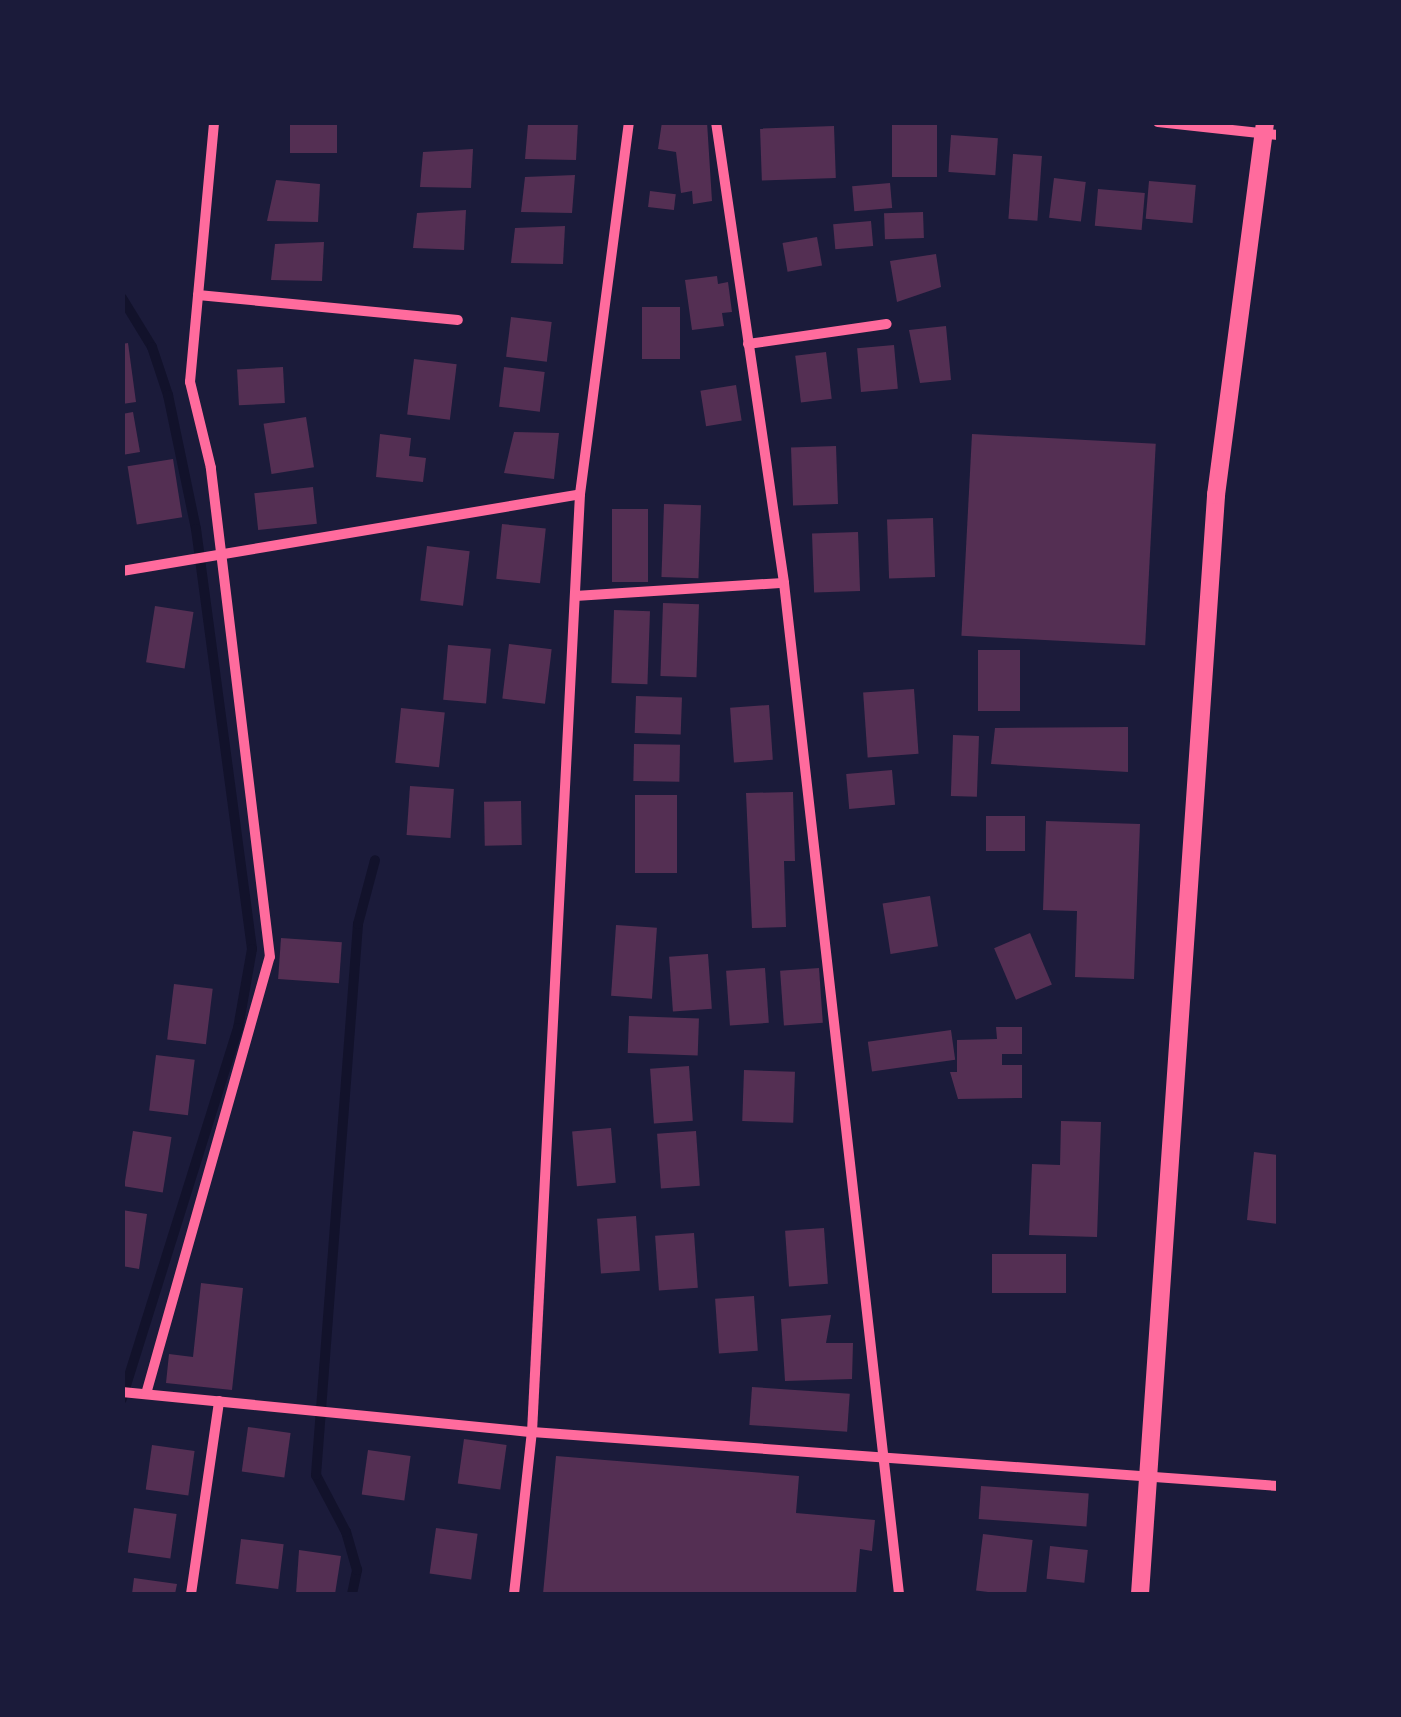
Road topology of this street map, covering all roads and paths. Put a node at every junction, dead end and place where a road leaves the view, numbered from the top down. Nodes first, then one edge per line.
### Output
1 (214, 122) edge
2 (629, 122) edge
3 (716, 122) edge
4 (1158, 122) edge
5 (1269, 131) edge
6 (198, 295) junction
7 (458, 320) dead end
8 (886, 324) dead end
9 (748, 344) junction
10 (580, 494) junction
11 (223, 553) junction
12 (122, 571) edge
13 (784, 584) junction
14 (575, 596) junction
15 (122, 1392) edge
16 (146, 1394) junction
17 (219, 1401) junction
18 (532, 1432) junction
19 (888, 1457) junction
20 (1148, 1476) junction
21 (1278, 1486) edge
22 (191, 1594) edge
23 (514, 1594) edge
24 (899, 1594) edge
25 (1140, 1594) edge

1 - 6 street
2 - 10 street
3 - 9 street
4 - 5 street
5 - 20 street
6 - 7 street
6 - 11 street
8 - 9 street
9 - 13 street
10 - 11 street
10 - 14 street
11 - 12 street
11 - 16 street
13 - 14 street
13 - 19 street
14 - 18 street
15 - 16 street
16 - 17 street
17 - 18 street
17 - 22 street
18 - 19 street
18 - 23 street
19 - 20 street
19 - 24 street
20 - 21 street
20 - 25 street

